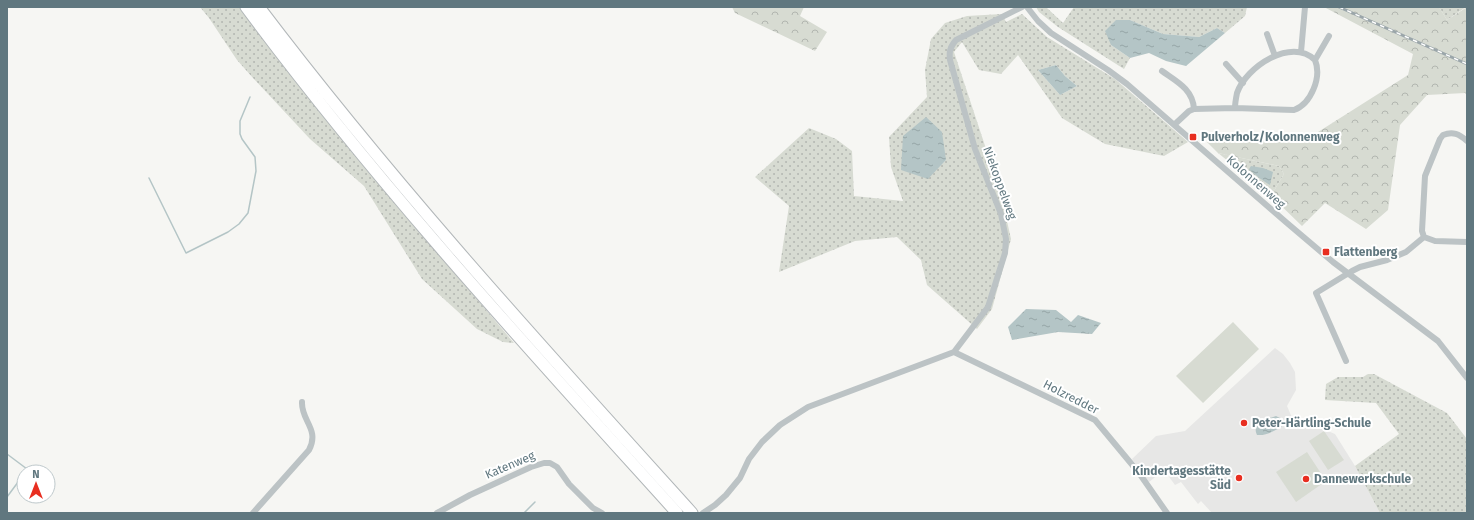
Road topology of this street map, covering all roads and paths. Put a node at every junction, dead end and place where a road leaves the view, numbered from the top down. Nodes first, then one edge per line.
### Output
1 (246, 7) edge
2 (259, 7) edge
3 (1022, 7) edge
4 (1027, 7) edge
5 (1305, 7) edge
6 (1267, 34) dead end
7 (1329, 36) dead end
8 (1301, 52) junction
9 (1275, 56) junction
10 (1314, 60) junction
11 (1226, 64) dead end
12 (1162, 71) dead end
13 (1243, 82) junction
14 (1235, 108) junction
15 (1194, 109) junction
16 (1174, 125) junction
17 (1467, 141) edge
18 (1424, 237) junction
19 (1467, 242) edge
20 (1347, 273) junction
21 (954, 352) junction
22 (1346, 361) dead end
23 (1467, 378) edge
24 (302, 402) dead end
25 (253, 513) edge
26 (436, 513) edge
27 (602, 513) edge
28 (677, 513) edge
29 (692, 513) edge
30 (703, 513) edge
31 (1167, 513) edge

1 - 28 highway
2 - 29 highway
3 - 21 street, Niekoppelweg
4 - 16 street, Kolonnenweg
5 - 8 street
6 - 9 street
7 - 10 street
8 - 9 street
8 - 10 street
9 - 13 street
10 - 14 street
11 - 13 street
12 - 15 street
13 - 14 street
14 - 15 street
15 - 16 street
16 - 20 street, Kolonnenweg
17 - 18 street
18 - 19 street
18 - 20 street
20 - 22 street
20 - 23 street, Kolonnenweg
21 - 30 street
21 - 31 street, Holzredder
24 - 25 street
26 - 27 street, Katenweg

